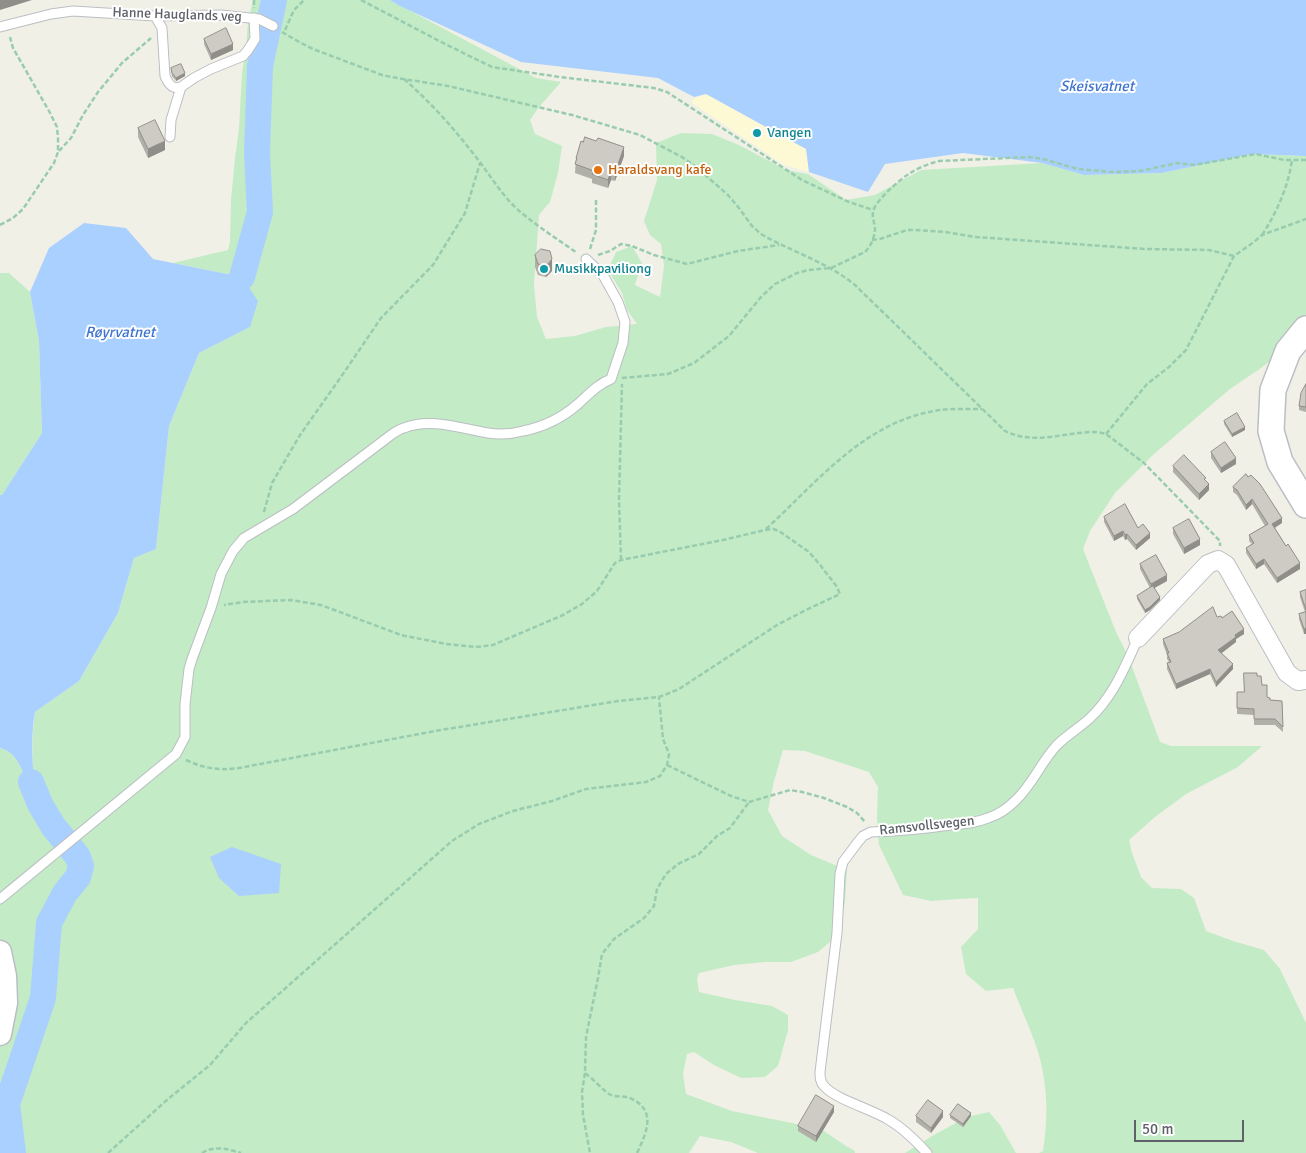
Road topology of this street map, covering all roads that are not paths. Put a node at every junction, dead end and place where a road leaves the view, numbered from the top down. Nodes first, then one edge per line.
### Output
1 (155, 16) junction
2 (258, 19) junction
3 (3, 26) edge
4 (273, 26) road end
5 (181, 87) junction
6 (170, 137) dead end
7 (586, 260) road end
8 (1306, 329) edge
9 (1306, 505) edge
10 (1138, 638) joint
11 (1306, 680) edge
12 (0, 899) edge
13 (0, 952) edge
14 (0, 1034) edge
15 (927, 1153) edge

1 - 2 lane, Hanne Hauglands veg
1 - 3 lane, Hanne Hauglands veg
1 - 5 lane
2 - 4 lane
2 - 5 lane, Hanne Hauglands veg
5 - 6 lane
7 - 12 lane
8 - 9 main road
10 - 11 street, Ramsvollsvegen
10 - 15 lane, Ramsvollsvegen
13 - 14 street

